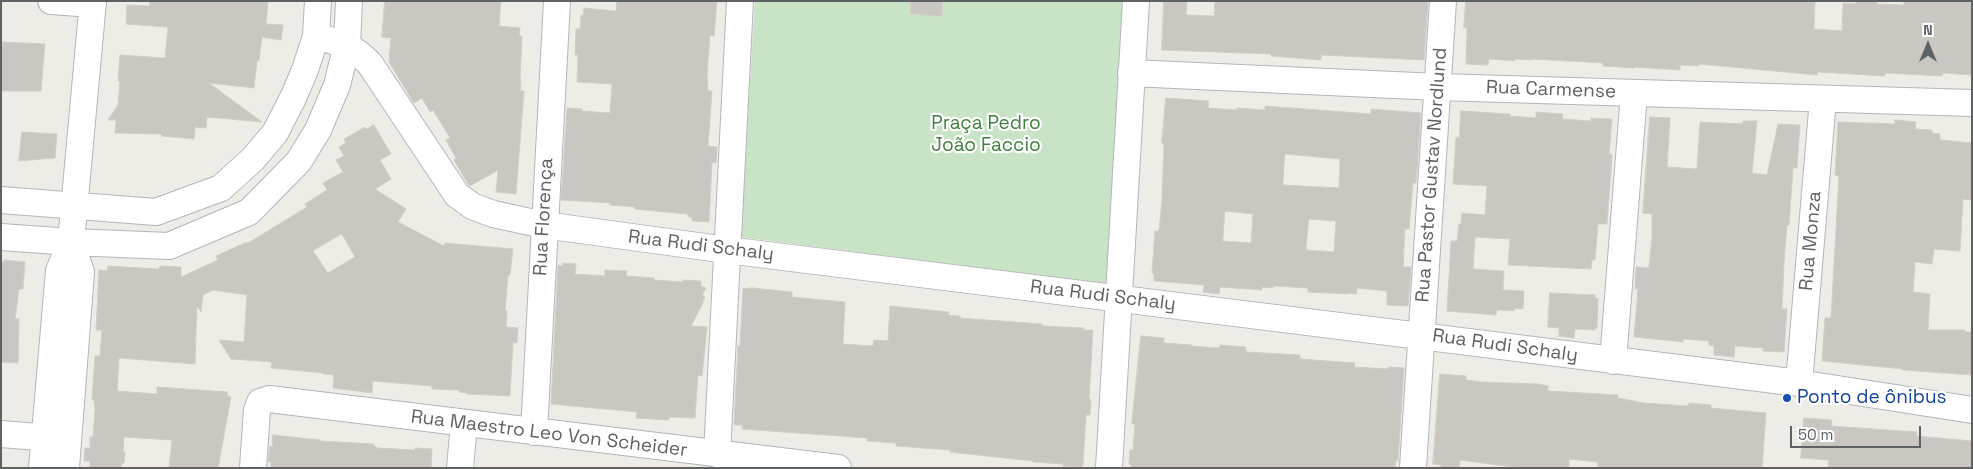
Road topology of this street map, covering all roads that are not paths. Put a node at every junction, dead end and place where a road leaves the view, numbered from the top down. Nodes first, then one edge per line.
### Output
1 (51, 1) edge
2 (318, 1) edge
3 (349, 1) edge
4 (557, 1) edge
5 (740, 1) edge
6 (1136, 1) edge
7 (1443, 1) edge
8 (93, 3) edge
9 (316, 36) junction
10 (346, 45) junction
11 (1131, 73) junction
12 (1438, 87) junction
13 (1634, 93) junction
14 (1823, 99) junction
15 (1972, 103) edge
16 (1, 200) edge
17 (75, 206) junction
18 (544, 225) junction
19 (1, 237) edge
20 (71, 242) junction
21 (727, 250) junction
22 (1119, 298) junction
23 (1422, 335) junction
24 (1613, 361) junction
25 (1799, 383) junction
26 (1972, 410) edge
27 (464, 424) junction
28 (534, 432) junction
29 (1, 434) edge
30 (56, 439) junction
31 (717, 454) junction
32 (659, 458) edge
33 (42, 468) edge
34 (66, 468) edge
35 (253, 468) edge
36 (460, 468) edge
37 (838, 468) edge
38 (1109, 468) edge
39 (1413, 468) edge

1 - 8 street
2 - 9 street
3 - 10 street
4 - 18 street, Rua Florença
5 - 21 street
6 - 11 street
7 - 12 street, Rua Pastor Gustav Nordlund
8 - 17 street
9 - 10 street, Rua Rudi Schaly
9 - 17 street
10 - 18 street, Rua Rudi Schaly
10 - 20 street
11 - 12 street, Rua Carmense
11 - 22 street
12 - 13 street, Rua Carmense
12 - 23 street, Rua Pastor Gustav Nordlund
13 - 14 street, Rua Carmense
13 - 24 street
14 - 15 street, Rua Carmense
14 - 25 street, Rua Monza
16 - 17 street
17 - 20 street
18 - 21 street, Rua Rudi Schaly
18 - 28 street, Rua Florença
19 - 20 street
20 - 30 street
21 - 22 street, Rua Rudi Schaly
21 - 31 street
22 - 23 street, Rua Rudi Schaly
22 - 38 street
23 - 24 street, Rua Rudi Schaly
23 - 39 street, Rua Pastor Gustav Nordlund
24 - 25 street, Rua Rudi Schaly
25 - 26 street, Rua Rudi Schaly
27 - 28 street, Rua Maestro Leo Von Scheider
27 - 35 street, Rua Maestro Leo Von Scheider
27 - 36 street
28 - 32 street, Rua Maestro Leo Von Scheider
29 - 30 street
30 - 33 street
30 - 34 street
31 - 32 street, Rua Maestro Leo Von Scheider
31 - 37 street, Rua Maestro Leo Von Scheider

